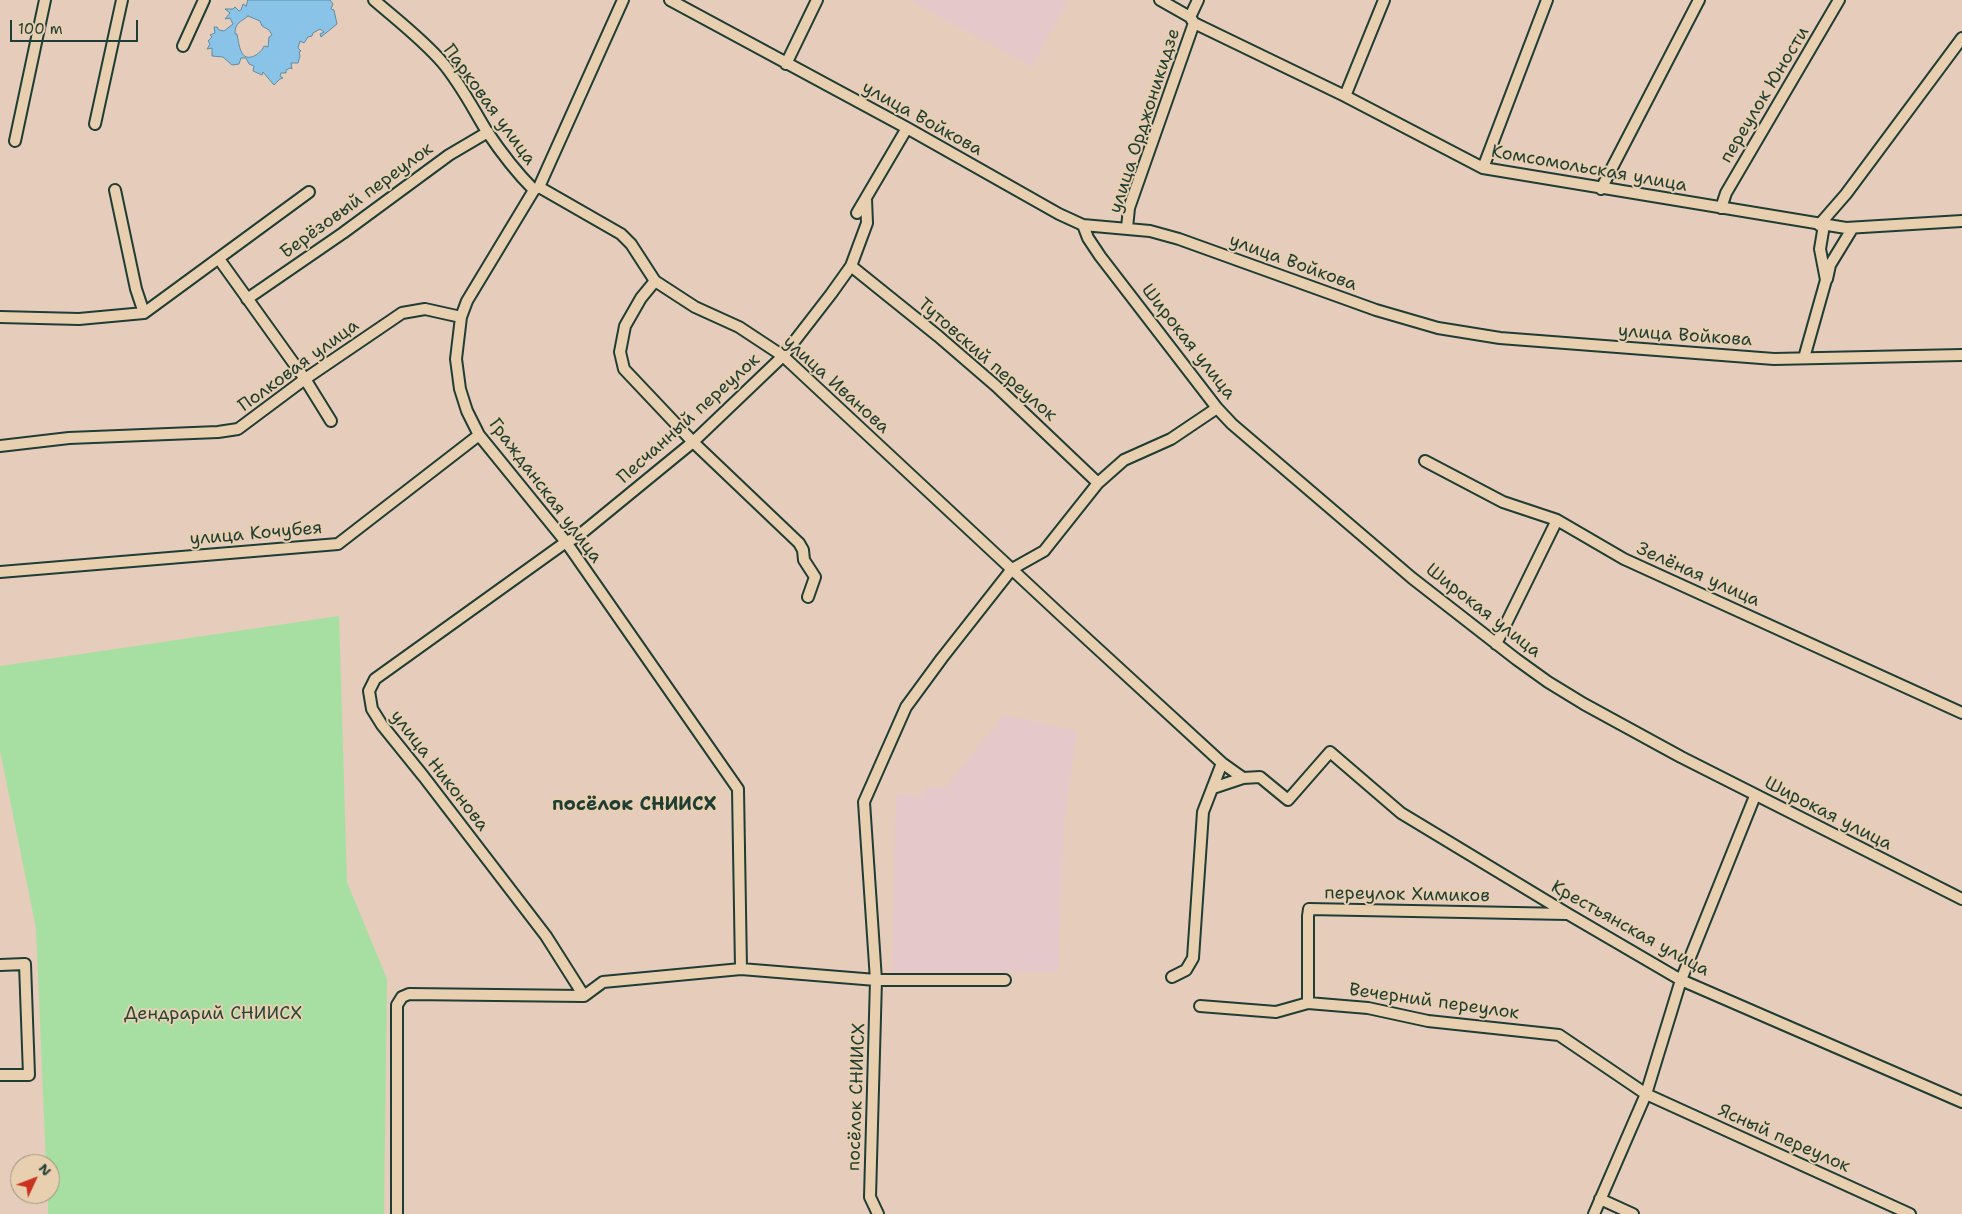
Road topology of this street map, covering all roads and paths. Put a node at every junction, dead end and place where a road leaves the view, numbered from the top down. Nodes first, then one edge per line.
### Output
1 (45, 0) edge
2 (122, 0) edge
3 (204, 0) edge
4 (374, 0) edge
5 (623, 0) edge
6 (670, 0) edge
7 (817, 0) edge
8 (1160, 0) edge
9 (1198, 0) edge
10 (1384, 0) edge
11 (1547, 0) edge
12 (1699, 0) edge
13 (1840, 0) edge
14 (1192, 20) junction
15 (1962, 38) edge
16 (183, 46) dead end
17 (786, 64) junction
18 (1345, 96) junction
19 (95, 124) dead end
20 (907, 128) junction
21 (488, 132) junction
22 (15, 141) dead end
23 (1483, 168) junction
24 (536, 188) junction
25 (1601, 189) junction
26 (115, 190) dead end
27 (309, 192) dead end
28 (866, 199) junction
29 (1837, 204) junction
30 (1721, 208) junction
31 (857, 213) dead end
32 (1962, 221) edge
33 (1083, 225) junction
34 (1821, 225) junction
35 (1127, 228) junction
36 (1849, 228) junction
37 (219, 260) junction
38 (851, 266) junction
39 (1826, 280) junction
40 (655, 282) junction
41 (248, 299) junction
42 (144, 313) junction
43 (0, 317) edge
44 (461, 317) junction
45 (1962, 355) edge
46 (782, 356) junction
47 (1804, 358) junction
48 (305, 380) junction
49 (1217, 408) junction
50 (331, 421) dead end
51 (479, 436) junction
52 (692, 442) junction
53 (0, 446) edge
54 (1425, 460) dead end
55 (1098, 483) junction
56 (1557, 520) junction
57 (566, 542) junction
58 (1012, 569) junction
59 (0, 572) edge
60 (808, 597) dead end
61 (1496, 644) junction
62 (1962, 713) edge
63 (1222, 763) junction
64 (1243, 778) junction
65 (1212, 788) junction
66 (1755, 796) junction
67 (1962, 899) edge
68 (1568, 914) junction
69 (0, 965) edge
70 (741, 969) junction
71 (1172, 977) dead end
72 (876, 980) junction
73 (1004, 980) dead end
74 (1681, 980) junction
75 (584, 996) junction
76 (1308, 1003) junction
77 (1200, 1006) dead end
78 (0, 1075) edge
79 (1646, 1094) junction
80 (1962, 1102) edge
81 (1600, 1199) junction
82 (397, 1214) edge
83 (878, 1214) edge
84 (1594, 1214) edge
85 (1633, 1214) edge
86 (1910, 1214) edge

1 - 22 street
2 - 19 street
3 - 16 street
4 - 21 street, Парковая улица
5 - 24 street, Гражданская улица
6 - 17 street, улица Войкова
7 - 17 street
8 - 14 street, Комсомольская улица
9 - 14 street, улица Орджоникидзе
10 - 18 street
11 - 23 street
12 - 25 street
13 - 30 street, переулок Юности
14 - 18 street, Комсомольская улица
14 - 35 street, улица Орджоникидзе
15 - 29 street
17 - 20 street, улица Войкова
18 - 23 street, Комсомольская улица
20 - 28 street
20 - 33 street, улица Войкова
21 - 24 street, Парковая улица
21 - 41 street, Берёзовый переулок
23 - 25 street, Комсомольская улица
24 - 40 street, улица Иванова
24 - 44 street, Гражданская улица
25 - 30 street, Комсомольская улица
26 - 42 street
27 - 37 street
28 - 31 street
28 - 38 street, Песчанный переулок
29 - 34 street
29 - 36 street
30 - 34 street, Комсомольская улица
32 - 36 street, Комсомольская улица
33 - 35 street, улица Войкова
33 - 49 street, Широкая улица
34 - 36 street, Комсомольская улица
34 - 39 street
35 - 47 street, улица Войкова
36 - 39 street
37 - 41 street
37 - 42 street
38 - 46 street, Песчанный переулок
38 - 55 street, Тутовский переулок
39 - 47 street
40 - 46 street, улица Иванова
40 - 52 street
41 - 48 street
42 - 43 street
44 - 48 street, Полковая улица
44 - 51 street, Гражданская улица
45 - 47 street, улица Войкова
46 - 52 street, Песчанный переулок
46 - 58 street, улица Иванова
48 - 50 street
48 - 53 street, Полковая улица
49 - 55 street
49 - 61 street, Широкая улица
51 - 57 street, Гражданская улица
51 - 59 street, улица Кочубея
52 - 57 street, Песчанный переулок
52 - 60 street
54 - 56 street, Зелёная улица
55 - 58 street
56 - 61 street
56 - 62 street, Зелёная улица
57 - 70 street, Гражданская улица
57 - 75 street, улица Никонова
58 - 63 street, улица Иванова
58 - 72 street, посёлок СНИИСХ
61 - 66 street, Широкая улица
63 - 64 street, улица Иванова
63 - 65 street
64 - 65 street
64 - 68 street, Крестьянская улица
65 - 71 street
66 - 67 street, Широкая улица
66 - 74 street
68 - 74 street, Крестьянская улица
68 - 76 street, переулок Химиков
69 - 78 street
70 - 72 street
70 - 75 street
72 - 73 street
72 - 83 street, посёлок СНИИСХ
74 - 79 street
74 - 80 street, Крестьянская улица
75 - 82 street
76 - 77 street, Вечерний переулок
76 - 79 street, Вечерний переулок
79 - 81 street
79 - 86 street, Ясный переулок
81 - 84 street
81 - 85 street

